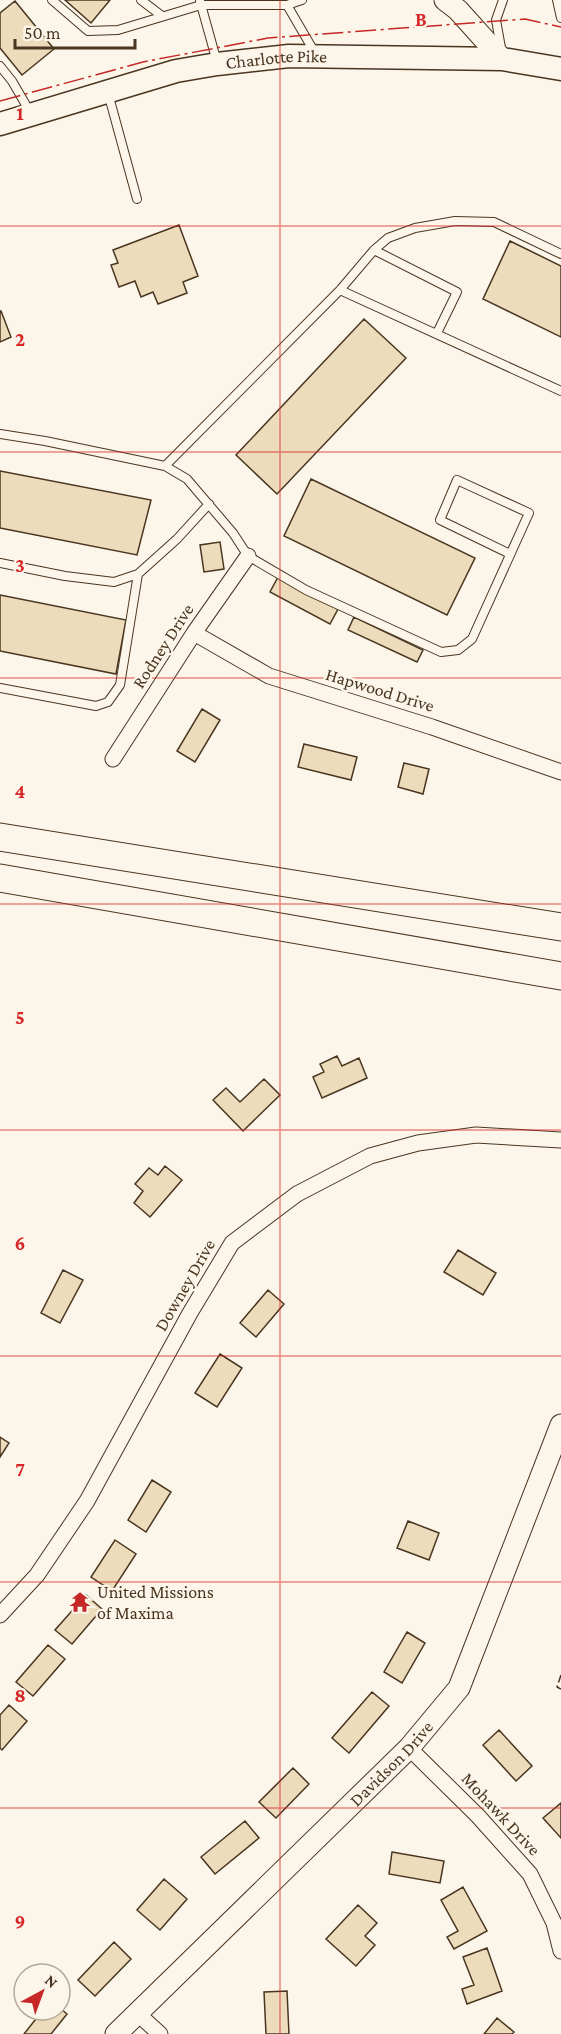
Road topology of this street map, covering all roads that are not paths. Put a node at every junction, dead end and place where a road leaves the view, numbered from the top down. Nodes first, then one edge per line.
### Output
1 (52, 0) edge
2 (141, 0) edge
3 (302, 0) edge
4 (445, 0) edge
5 (503, 0) edge
6 (556, 0) edge
7 (200, 2) edge
8 (287, 5) junction
9 (162, 16) junction
10 (561, 18) edge
11 (316, 56) junction
12 (502, 59) junction
13 (217, 64) junction
14 (0, 66) edge
15 (561, 69) edge
16 (108, 91) junction
17 (33, 116) junction
18 (0, 124) edge
19 (137, 199) dead end
20 (374, 250) junction
21 (561, 254) edge
22 (340, 290) junction
23 (437, 333) junction
24 (561, 391) edge
25 (0, 434) edge
26 (165, 466) junction
27 (209, 504) junction
28 (510, 554) junction
29 (248, 556) junction
30 (0, 563) edge
31 (138, 574) junction
32 (194, 633) junction
33 (0, 688) edge
34 (113, 759) dead end
35 (561, 772) edge
36 (0, 837) edge
37 (0, 878) edge
38 (561, 927) edge
39 (561, 976) edge
40 (561, 1140) edge
41 (561, 1425) edge
42 (0, 1615) edge
43 (409, 1748) junction
44 (561, 1951) edge
45 (137, 2013) junction
46 (116, 2034) edge
47 (160, 2034) edge

1 - 9 lane
2 - 9 lane
3 - 8 lane
4 - 12 street
5 - 12 lane
6 - 10 lane
7 - 8 lane
7 - 9 lane
7 - 13 lane
8 - 11 lane
11 - 12 main road, Charlotte Pike
11 - 13 main road, Charlotte Pike
12 - 15 main road, Charlotte Pike
13 - 16 main road, Charlotte Pike
14 - 17 lane
16 - 17 main road, Charlotte Pike
16 - 19 lane
17 - 18 main road, Charlotte Pike
20 - 21 lane
20 - 22 lane
20 - 23 lane
22 - 23 lane
22 - 26 lane
23 - 24 lane
25 - 26 lane
26 - 27 lane
27 - 29 lane
27 - 31 lane
28 - 28 lane
28 - 29 lane
29 - 32 street, Rodney Drive
30 - 31 lane
31 - 33 lane
32 - 34 street, Rodney Drive
32 - 35 street, Hapwood Drive
36 - 38 highway
37 - 39 highway
40 - 42 street, Downey Drive
41 - 43 street, Davidson Drive
43 - 44 street, Mohawk Drive
43 - 45 street, Davidson Drive
45 - 46 street, Davidson Drive
45 - 47 street

